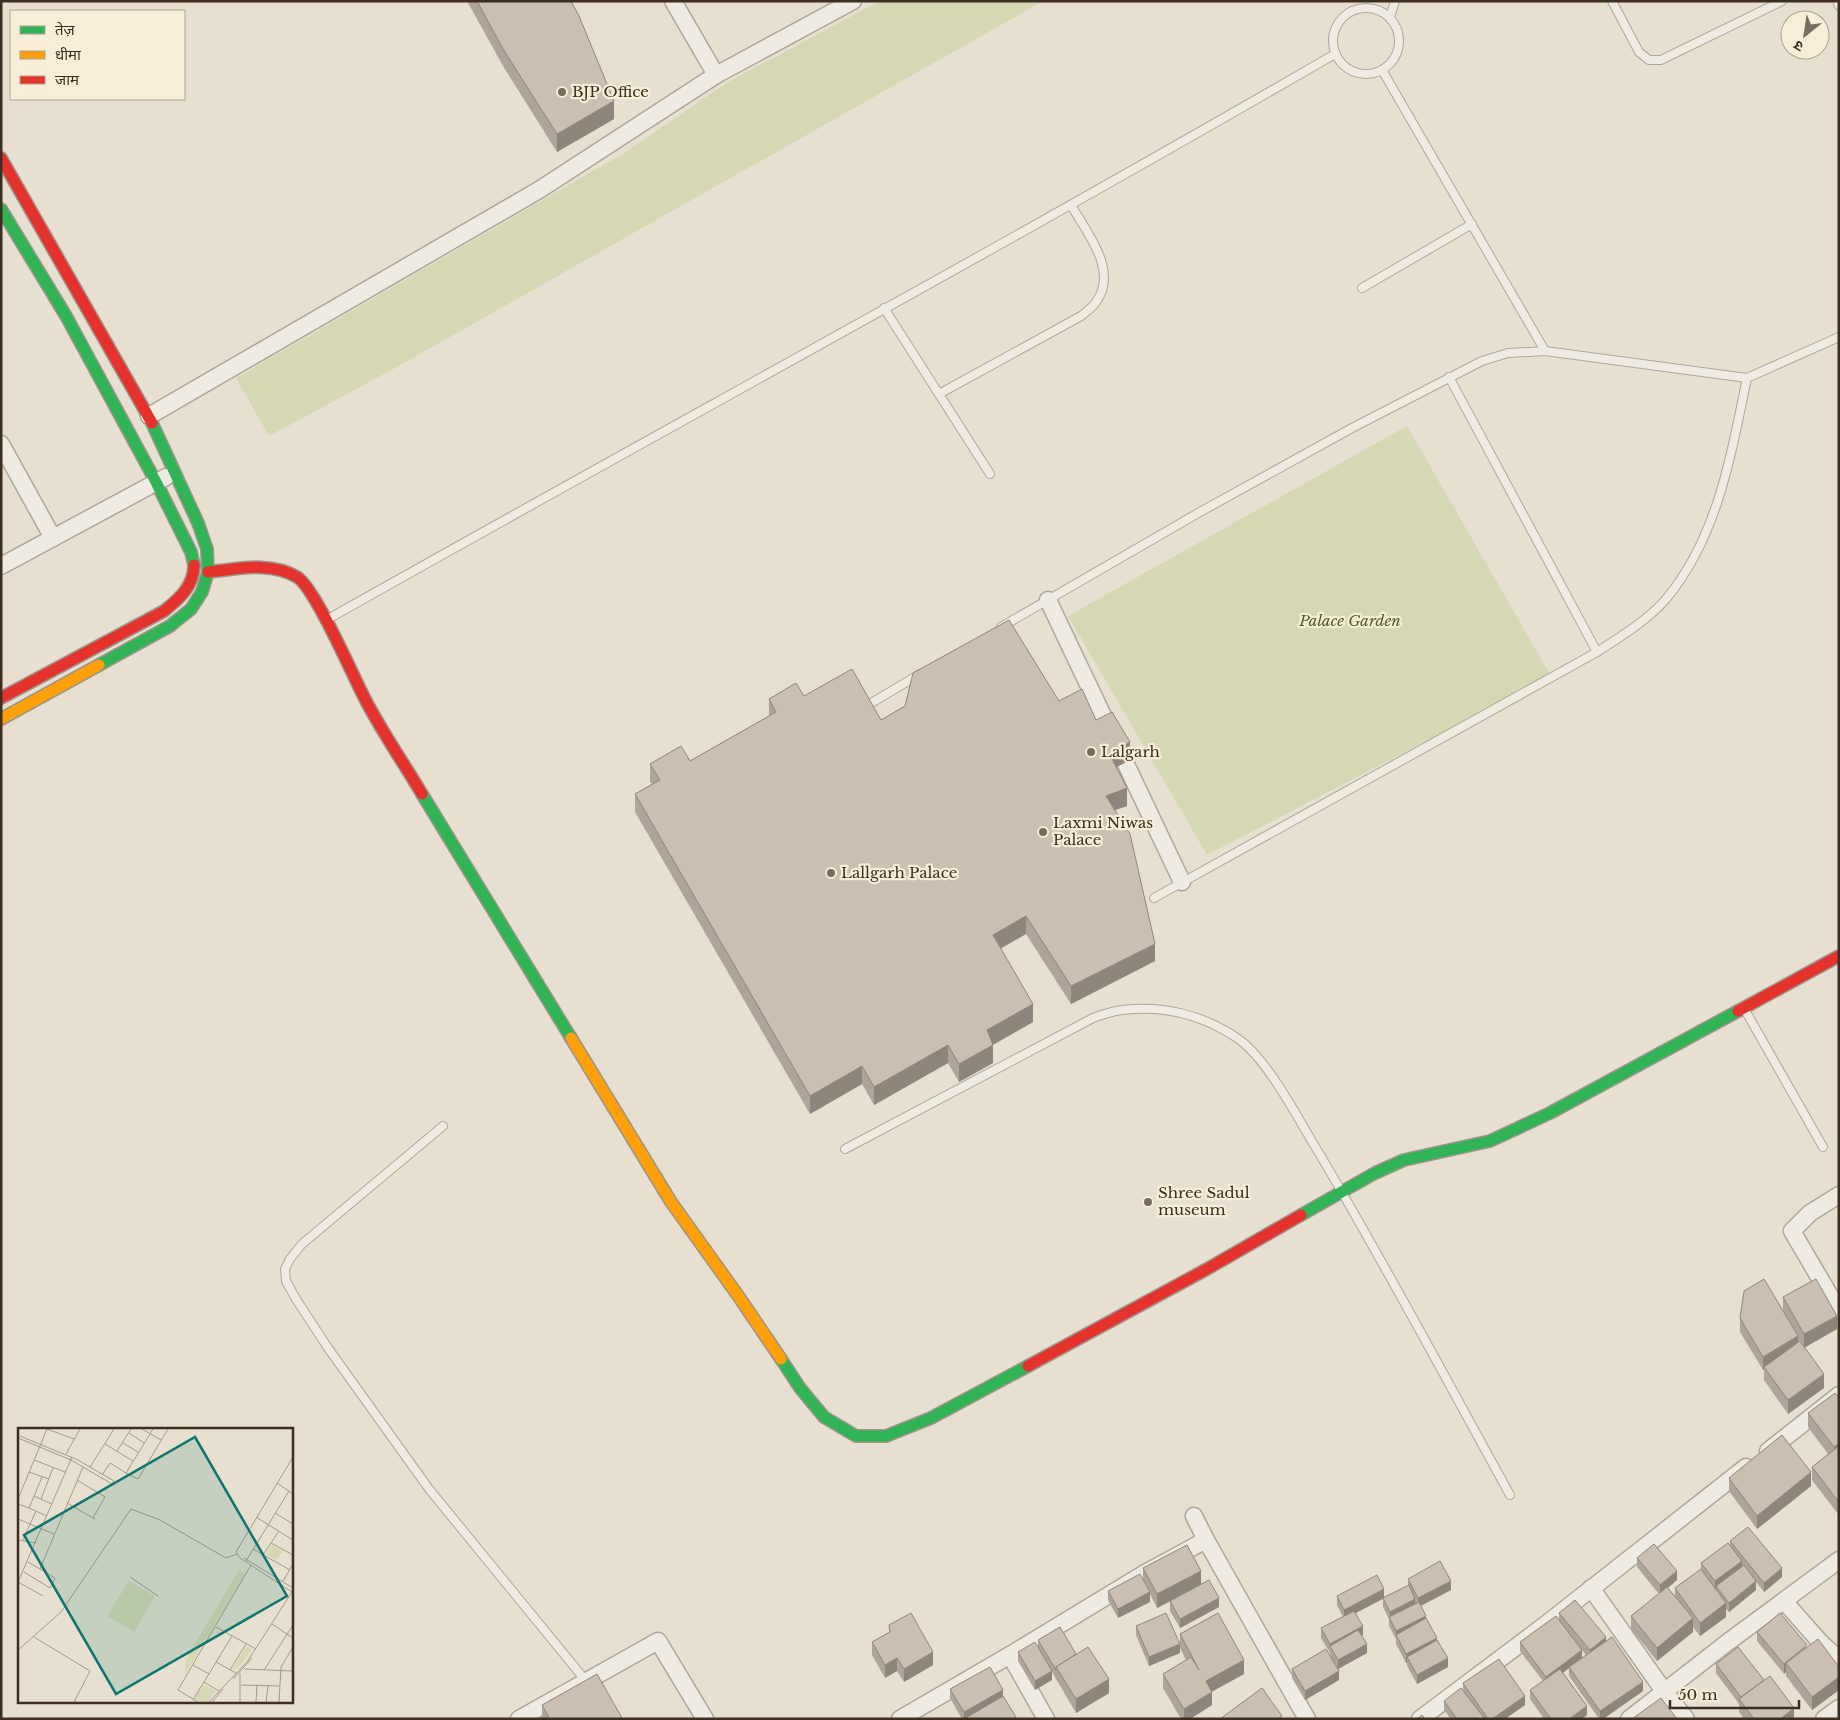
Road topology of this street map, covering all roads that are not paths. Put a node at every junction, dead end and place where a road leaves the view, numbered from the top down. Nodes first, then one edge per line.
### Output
1 (673, 1) edge
2 (853, 1) edge
3 (1395, 1) edge
4 (1612, 1) edge
5 (1782, 1) edge
6 (1836, 1) edge
7 (1839, 6) edge
8 (1390, 17) junction
9 (1336, 54) junction
10 (1382, 70) junction
11 (716, 75) junction
12 (1, 158) edge
13 (1071, 205) junction
14 (1, 209) edge
15 (1472, 224) junction
16 (1362, 288) dead end
17 (884, 308) junction
18 (1839, 337) edge
19 (1545, 351) junction
20 (1449, 377) junction
21 (1747, 378) junction
22 (939, 394) junction
23 (149, 416) junction
24 (1, 444) edge
25 (174, 473) junction
26 (990, 474) dead end
27 (156, 482) junction
28 (53, 538) junction
29 (1, 566) edge
30 (208, 572) junction
31 (1048, 600) junction
32 (325, 620) junction
33 (998, 629) edge
34 (1596, 652) junction
35 (931, 668) edge
36 (1, 698) edge
37 (873, 702) edge
38 (1, 718) edge
39 (1182, 882) junction
40 (1154, 898) dead end
41 (1839, 956) edge
42 (1744, 1007) junction
43 (443, 1126) dead end
44 (1823, 1148) dead end
45 (845, 1149) dead end
46 (1342, 1192) junction
47 (1839, 1195) edge
48 (1839, 1311) edge
49 (1839, 1395) edge
50 (1510, 1496) dead end
51 (1194, 1516) dead end
52 (1206, 1540) junction
53 (1839, 1560) edge
54 (1591, 1588) junction
55 (1784, 1601) junction
56 (1010, 1654) junction
57 (1839, 1659) edge
58 (586, 1682) junction
59 (1664, 1691) junction
60 (1839, 1708) edge
61 (519, 1719) edge
62 (705, 1719) edge
63 (900, 1719) edge
64 (1046, 1719) edge
65 (1307, 1719) edge
66 (1420, 1719) edge
67 (1629, 1719) edge
68 (1686, 1719) edge
69 (1824, 1719) edge

1 - 11 street
2 - 11 street
3 - 8 lane
4 - 5 lane
6 - 7 lane
8 - 9 lane
8 - 10 lane
9 - 10 lane
9 - 13 lane
10 - 15 lane
11 - 23 street
12 - 23 street
13 - 17 lane
13 - 22 lane
14 - 27 street
15 - 16 lane
15 - 19 lane
17 - 22 lane
17 - 32 lane
18 - 21 lane
19 - 20 lane
19 - 21 lane
20 - 31 lane
20 - 34 lane
21 - 34 lane
22 - 26 lane
23 - 25 street
24 - 28 street
25 - 27 street
25 - 30 street
27 - 28 street
27 - 36 street
28 - 29 street
30 - 32 street
30 - 38 street
31 - 33 lane
31 - 39 street
32 - 46 street
34 - 39 lane
35 - 37 lane
39 - 40 lane
41 - 42 street
42 - 44 lane
42 - 46 street
43 - 58 lane
45 - 46 lane
46 - 50 lane
47 - 48 street
49 - 54 street
51 - 52 street
52 - 56 street
52 - 65 street
53 - 55 street
54 - 59 street
54 - 66 street
55 - 57 street
55 - 59 street
56 - 63 street
56 - 64 street
58 - 61 street
58 - 62 street
59 - 67 street
59 - 68 street
60 - 69 street

